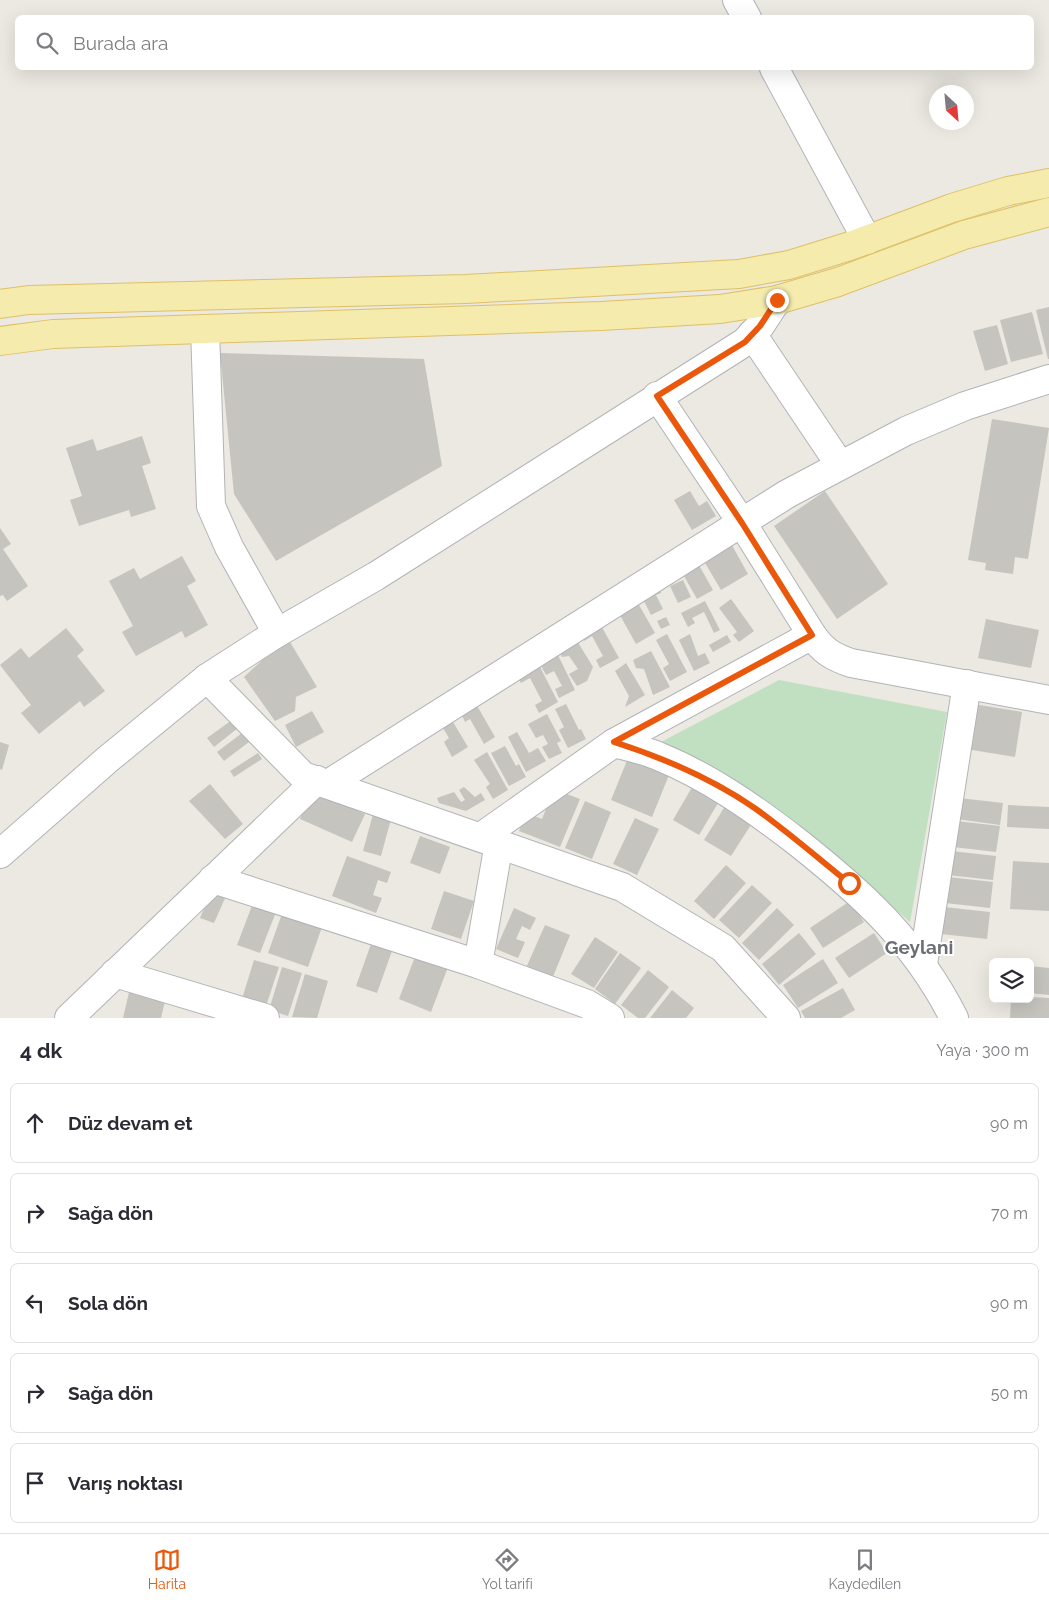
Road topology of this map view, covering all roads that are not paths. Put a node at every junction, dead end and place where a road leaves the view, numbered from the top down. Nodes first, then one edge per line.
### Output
1 (737, 0) edge
2 (745, 15) edge
3 (775, 70) edge
4 (1049, 183) edge
5 (1049, 212) edge
6 (867, 240) junction
7 (777, 300) junction
8 (0, 304) edge
9 (205, 329) junction
10 (752, 334) junction
11 (0, 341) edge
12 (1049, 379) edge
13 (657, 396) junction
14 (840, 465) junction
15 (742, 523) junction
16 (277, 633) junction
17 (812, 635) junction
18 (207, 678) junction
19 (967, 684) junction
20 (1049, 700) edge
21 (614, 742) junction
22 (323, 782) junction
23 (490, 840) junction
24 (0, 854) edge
25 (213, 878) junction
26 (478, 964) junction
27 (923, 964) junction
28 (115, 973) junction
29 (69, 1018) edge
30 (265, 1018) edge
31 (610, 1018) edge
32 (786, 1018) edge
33 (954, 1018) edge

1 - 2 street
3 - 6 street
4 - 6 main road
5 - 7 main road
6 - 8 main road
7 - 9 main road
7 - 10 street
9 - 11 main road
9 - 16 street
10 - 13 street
10 - 14 street
12 - 14 street
13 - 15 street
13 - 16 street
14 - 15 street
15 - 17 street
15 - 22 street
16 - 18 street
17 - 19 street
17 - 21 street
18 - 22 street
18 - 24 street
19 - 20 street
19 - 27 street
21 - 23 street
21 - 27 street
22 - 23 street
22 - 25 street
23 - 26 street
23 - 32 street
25 - 26 street
25 - 28 street
26 - 31 street
27 - 33 street
28 - 29 street
28 - 30 street

